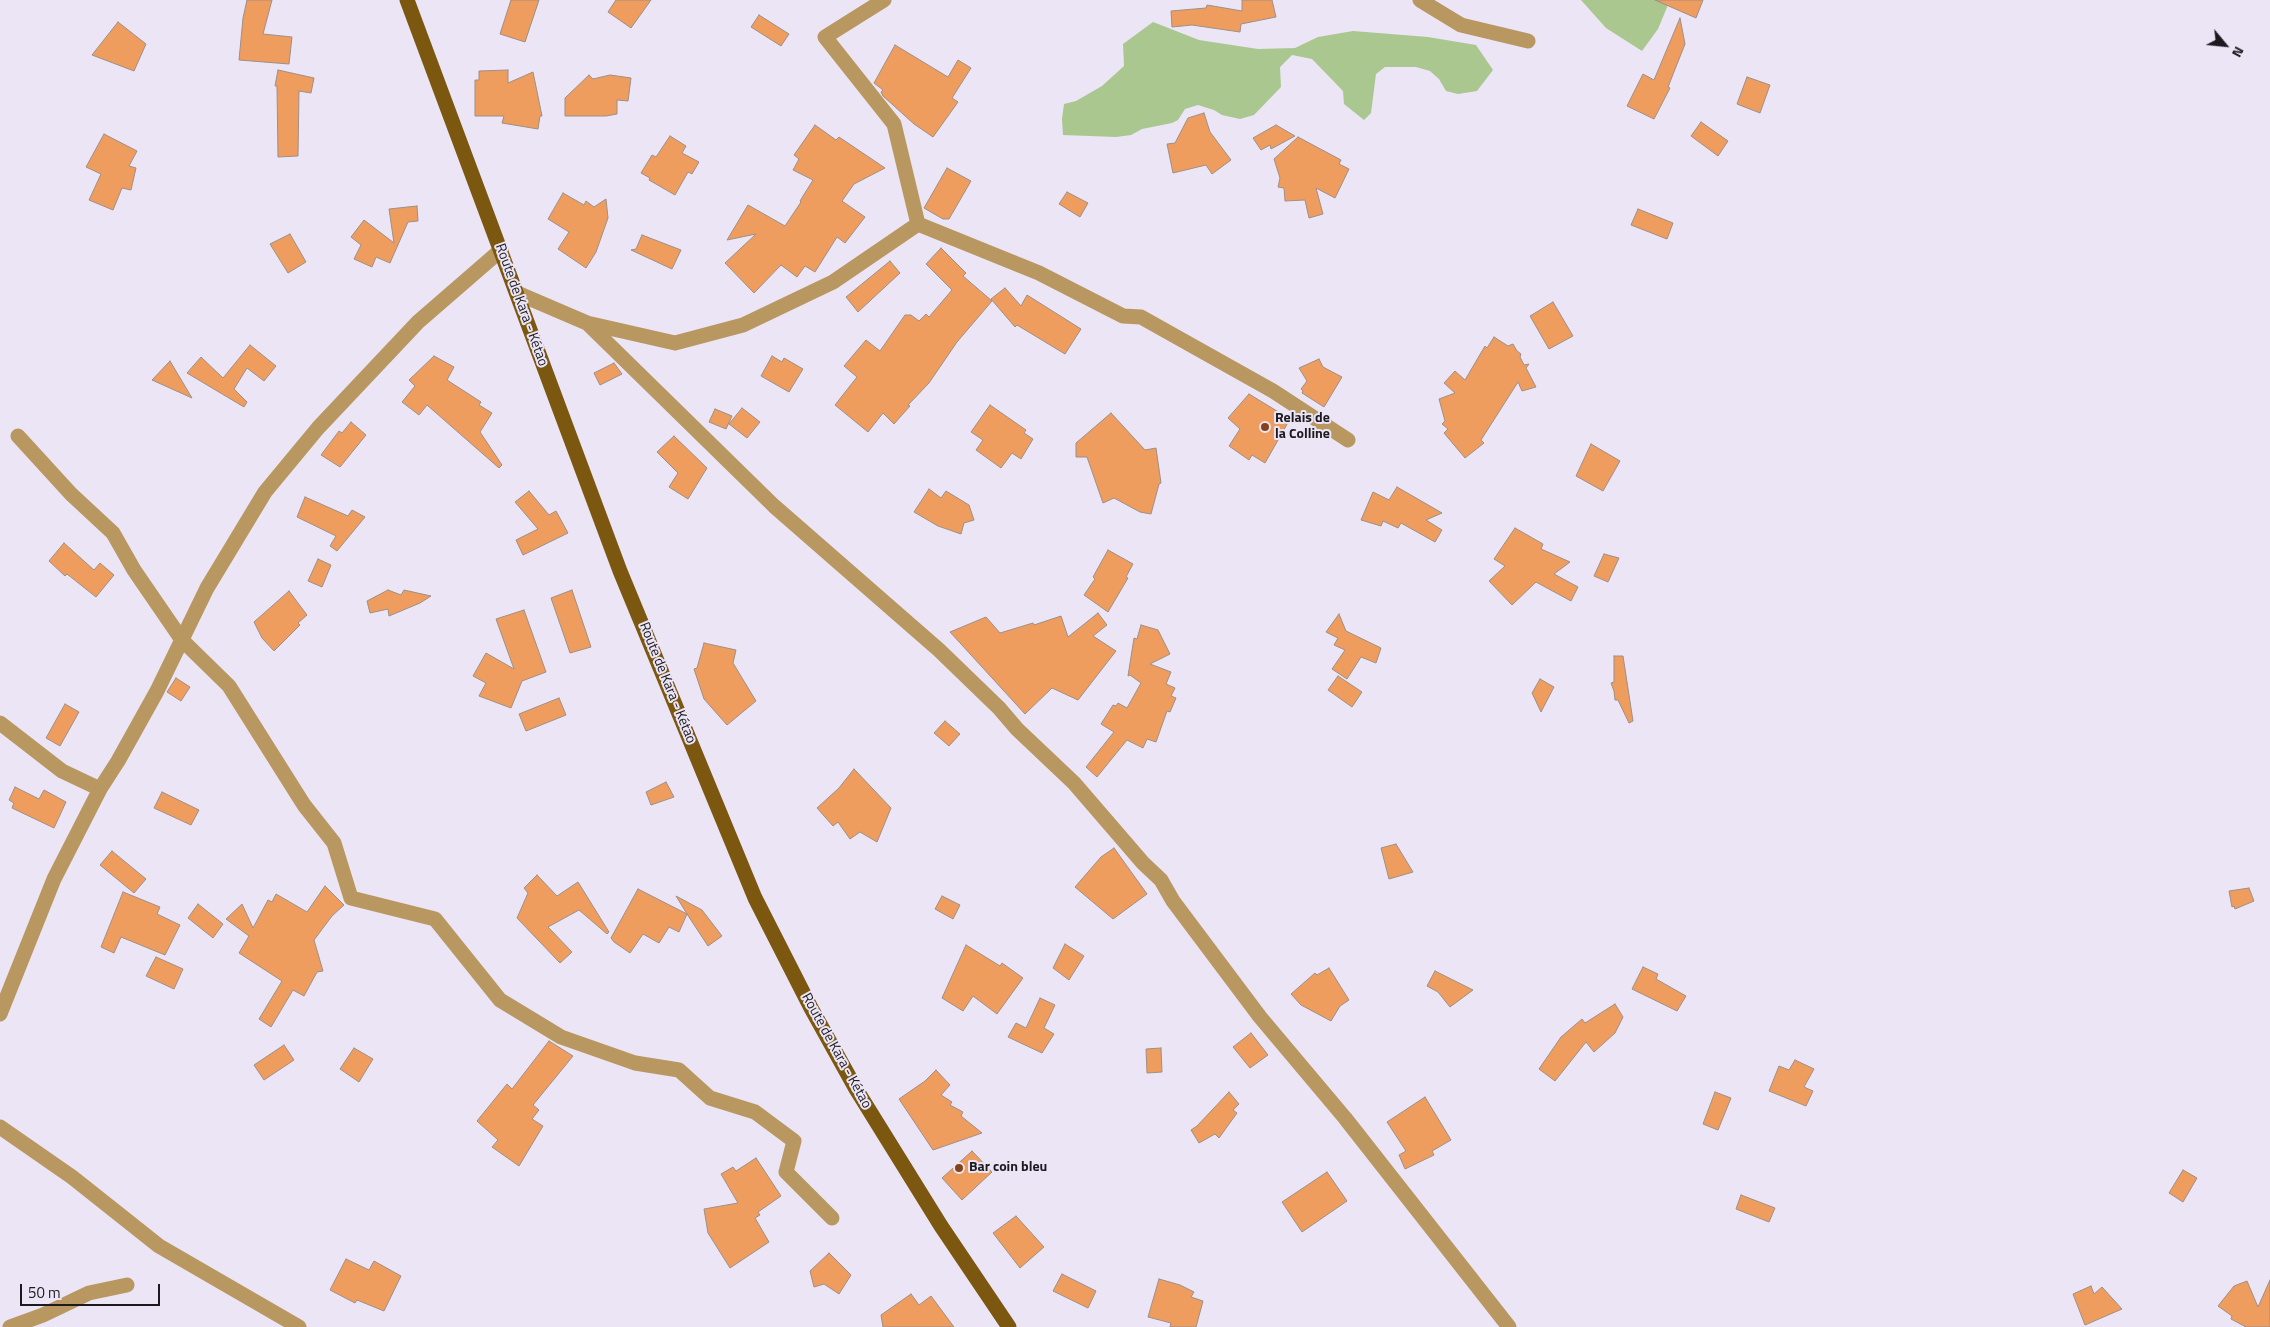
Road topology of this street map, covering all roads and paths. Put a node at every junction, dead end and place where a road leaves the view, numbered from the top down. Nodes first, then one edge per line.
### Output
1 (407, 0) edge
2 (884, 0) edge
3 (1420, 0) edge
4 (1528, 40) dead end
5 (918, 224) junction
6 (501, 250) junction
7 (516, 293) junction
8 (587, 323) junction
9 (18, 436) dead end
10 (1348, 440) dead end
11 (182, 640) junction
12 (0, 723) edge
13 (100, 789) junction
14 (0, 1014) edge
15 (0, 1127) edge
16 (832, 1218) dead end
17 (127, 1285) dead end
18 (10, 1327) edge
19 (299, 1327) edge
20 (1009, 1327) edge
21 (1509, 1327) edge

1 - 6 main road, Route de Kara - Kétao
2 - 5 street
3 - 4 street
5 - 8 street
5 - 10 street
6 - 7 main road, Route de Kara - Kétao
6 - 11 street
7 - 8 street
7 - 20 main road, Route de Kara - Kétao
8 - 21 street
9 - 11 street
11 - 13 street
11 - 16 street
12 - 13 street
13 - 14 street
15 - 19 street
17 - 18 street

